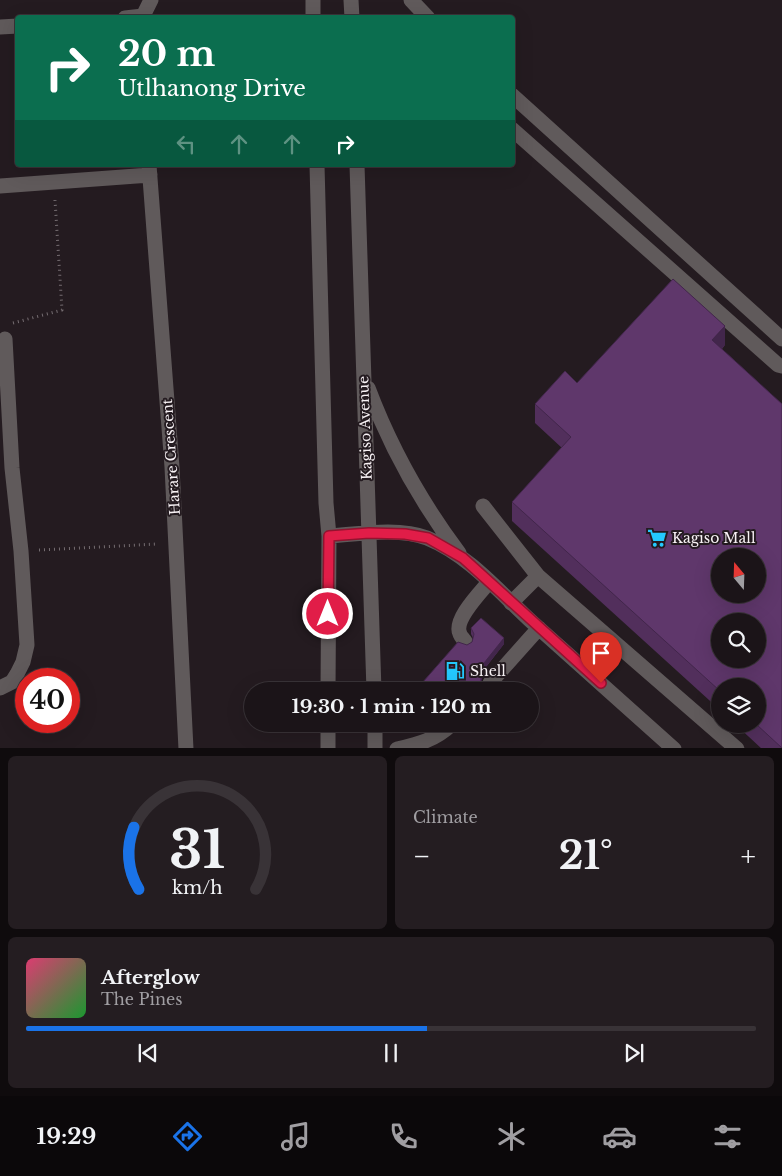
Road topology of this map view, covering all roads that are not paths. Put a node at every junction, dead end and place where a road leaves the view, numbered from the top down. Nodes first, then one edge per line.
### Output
1 (151, 0) edge
2 (313, 0) edge
3 (351, 0) edge
4 (411, 0) edge
5 (144, 15) edge
6 (313, 15) edge
7 (352, 15) edge
8 (425, 15) edge
9 (15, 26) edge
10 (0, 27) edge
11 (515, 98) edge
12 (515, 132) edge
13 (316, 167) edge
14 (357, 167) edge
15 (150, 170) edge
16 (0, 186) edge
17 (5, 339) road end
18 (782, 339) edge
19 (782, 366) edge
20 (364, 377) junction
21 (6, 468) edge
22 (483, 506) dead end
23 (369, 533) junction
24 (329, 536) junction
25 (463, 558) junction
26 (538, 576) junction
27 (489, 582) junction
28 (511, 603) junction
29 (539, 628) junction
30 (465, 641) dead end
31 (493, 673) dead end
32 (328, 682) edge
33 (374, 682) edge
34 (0, 688) edge
35 (328, 732) edge
36 (375, 732) edge
37 (442, 732) edge
38 (186, 748) edge
39 (328, 748) edge
40 (375, 748) edge
41 (397, 748) edge
42 (674, 748) edge
43 (737, 748) edge

1 - 5 street
2 - 6 street
3 - 7 street
4 - 8 street
9 - 10 street
11 - 18 street
12 - 19 street
13 - 24 street
14 - 20 street, Kagiso Avenue
15 - 16 street
15 - 38 street, Harare Crescent
17 - 21 street
20 - 23 street, Kagiso Avenue
20 - 25 street
21 - 34 street
22 - 26 street
23 - 24 street
23 - 25 street
23 - 33 street, Kagiso Avenue
24 - 32 street
25 - 27 street
26 - 28 street
26 - 43 street
27 - 28 street
27 - 30 street
28 - 29 street
29 - 31 street
29 - 42 street
35 - 39 street
36 - 40 street
37 - 41 street

